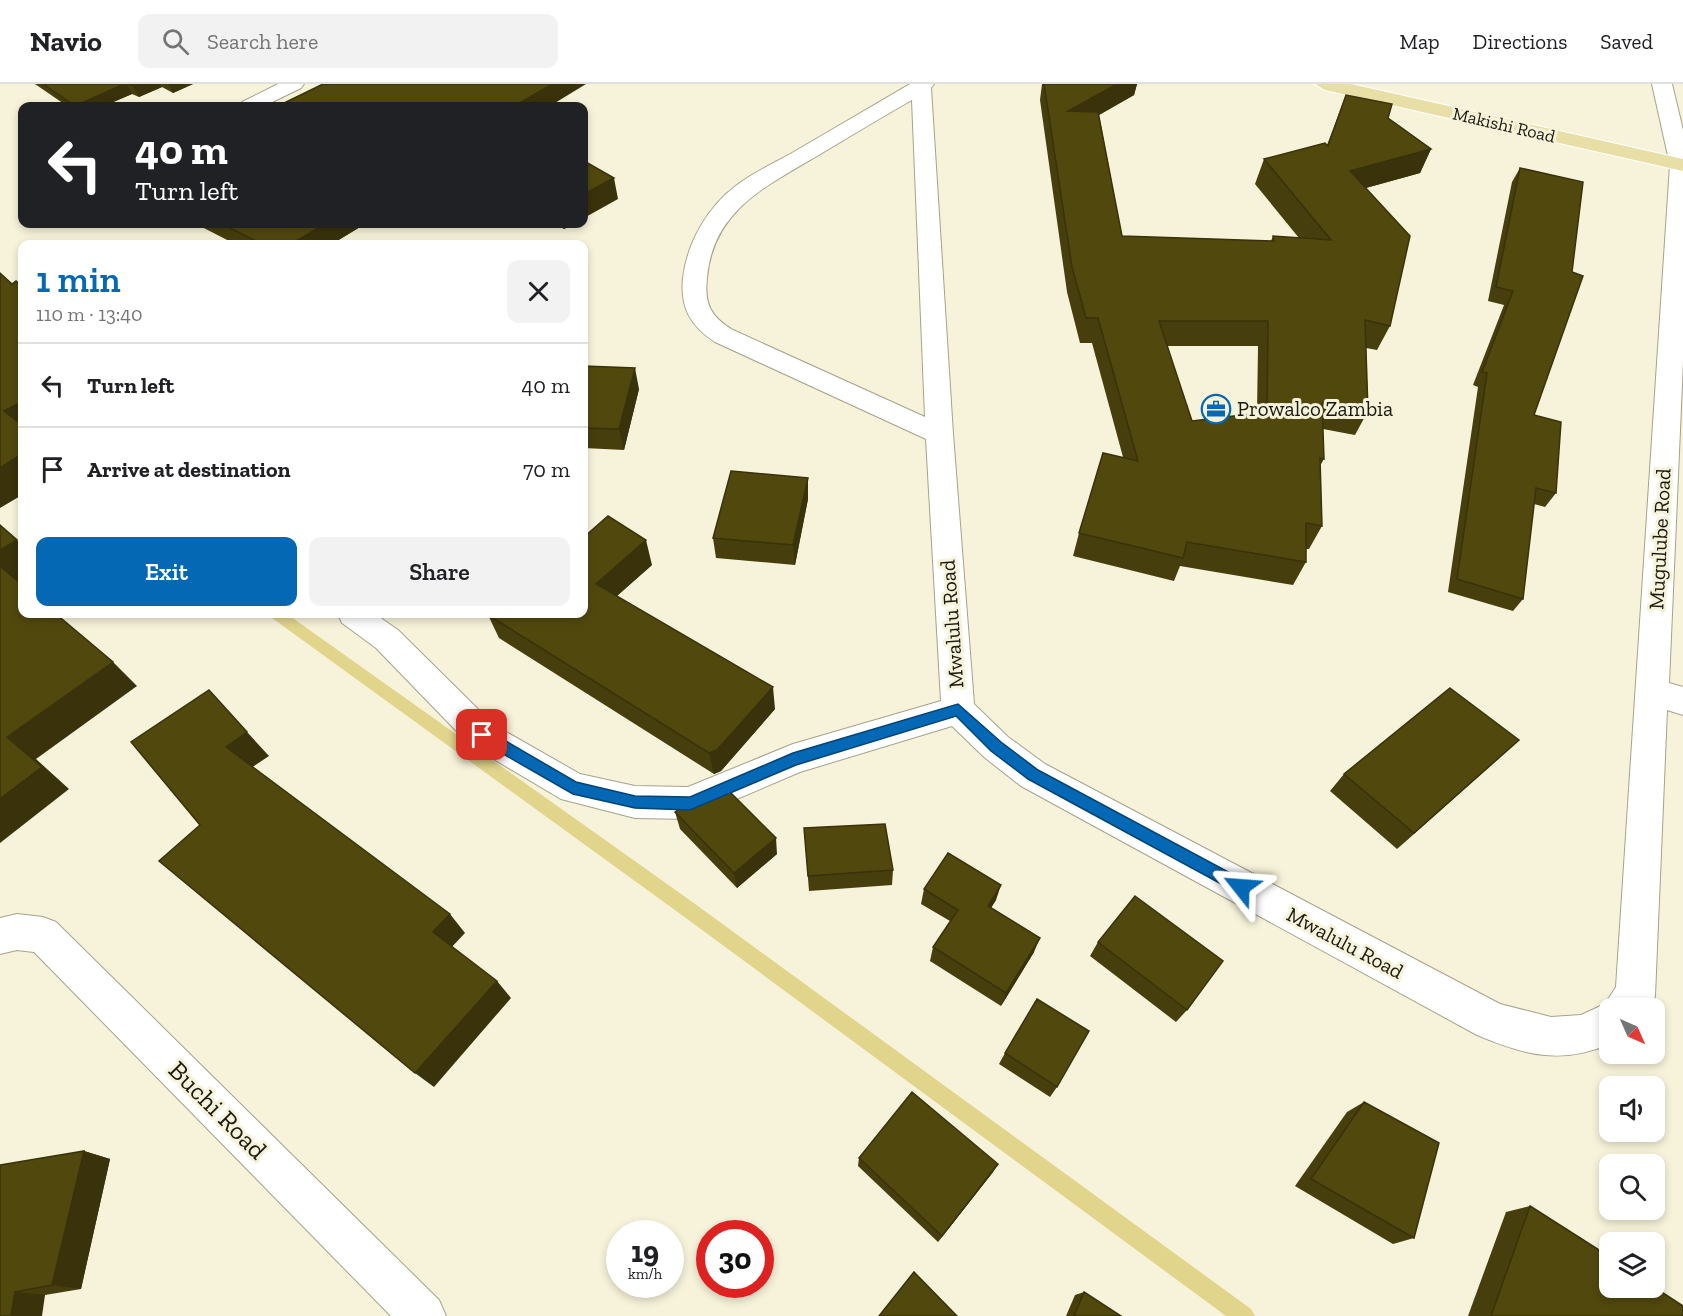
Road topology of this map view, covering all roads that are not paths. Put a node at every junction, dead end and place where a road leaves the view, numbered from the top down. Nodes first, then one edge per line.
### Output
1 (294, 84) edge
2 (1325, 84) edge
3 (1662, 84) edge
4 (923, 85) edge
5 (257, 102) edge
6 (1682, 165) edge
7 (939, 434) junction
8 (358, 618) edge
9 (1652, 691) junction
10 (1683, 701) edge
11 (958, 710) junction
12 (0, 936) edge
13 (1624, 998) edge
14 (1599, 1028) edge
15 (423, 1316) edge

1 - 5 street
2 - 6 main road, Makishi Road
3 - 6 street, Mugulube Road
4 - 7 street, Mwalulu Road
4 - 7 street
6 - 9 street, Mugulube Road
7 - 11 street, Mwalulu Road
8 - 11 street
9 - 10 street
9 - 13 street, Mugulube Road
11 - 14 street, Mwalulu Road
12 - 15 street, Buchi Road

